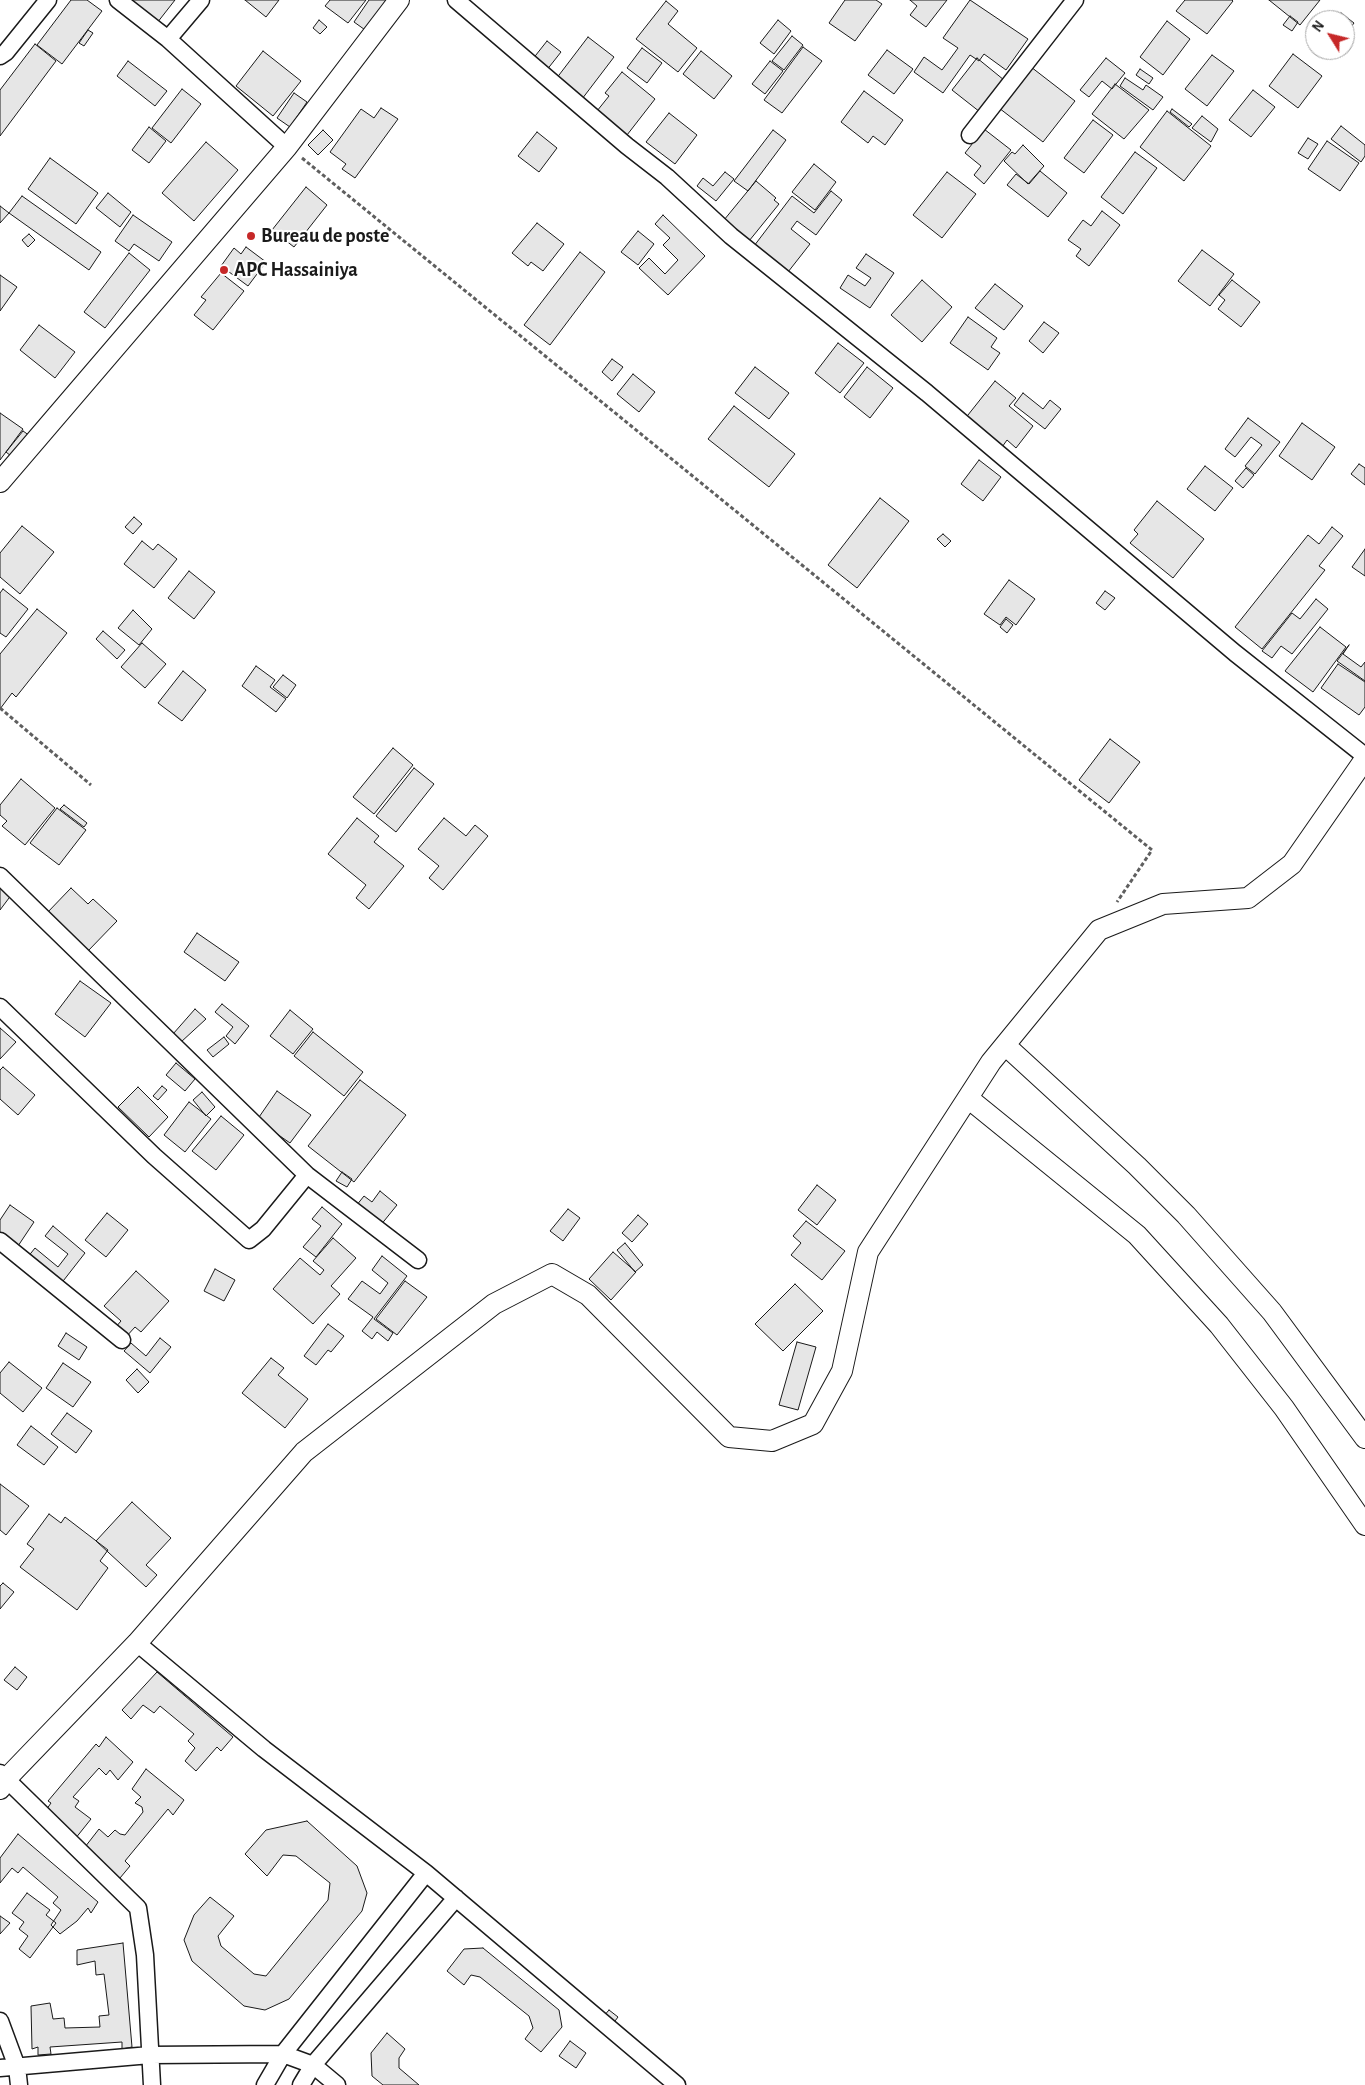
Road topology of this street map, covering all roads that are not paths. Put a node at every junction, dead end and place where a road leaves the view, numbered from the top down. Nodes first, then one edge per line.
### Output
1 (48, 0) edge
2 (118, 0) edge
3 (201, 0) edge
4 (399, 0) edge
5 (456, 0) edge
6 (1075, 0) edge
7 (168, 39) junction
8 (0, 56) edge
9 (970, 135) dead end
10 (287, 147) junction
11 (0, 482) edge
12 (1365, 757) edge
13 (0, 876) edge
14 (0, 1007) edge
15 (1005, 1045) junction
16 (968, 1098) junction
17 (307, 1175) junction
18 (0, 1241) edge
19 (418, 1260) dead end
20 (122, 1340) dead end
21 (1365, 1438) edge
22 (1365, 1525) edge
23 (137, 1644) junction
24 (2, 1780) edge
25 (426, 1873) junction
26 (456, 1898) junction
27 (0, 2021) edge
28 (283, 2054) junction
29 (150, 2055) junction
30 (313, 2065) junction
31 (17, 2067) junction
32 (0, 2068) edge
33 (19, 2085) edge
34 (152, 2085) edge
35 (265, 2085) edge
36 (301, 2085) edge
37 (337, 2085) edge
38 (677, 2085) edge

1 - 8 street
2 - 7 street
3 - 7 street
4 - 10 street
5 - 12 street
6 - 9 street
7 - 10 street
10 - 11 street
12 - 15 street
13 - 17 street
14 - 17 street
15 - 16 street
15 - 21 street
16 - 22 street
16 - 23 street
17 - 19 street
18 - 20 street
23 - 24 street
23 - 25 street
24 - 29 street
25 - 26 street
25 - 28 street
26 - 30 street
26 - 38 street
27 - 31 street
28 - 29 street
28 - 30 street
28 - 35 street
29 - 31 street
29 - 34 street
30 - 36 street
30 - 37 street
31 - 32 street
31 - 33 street

